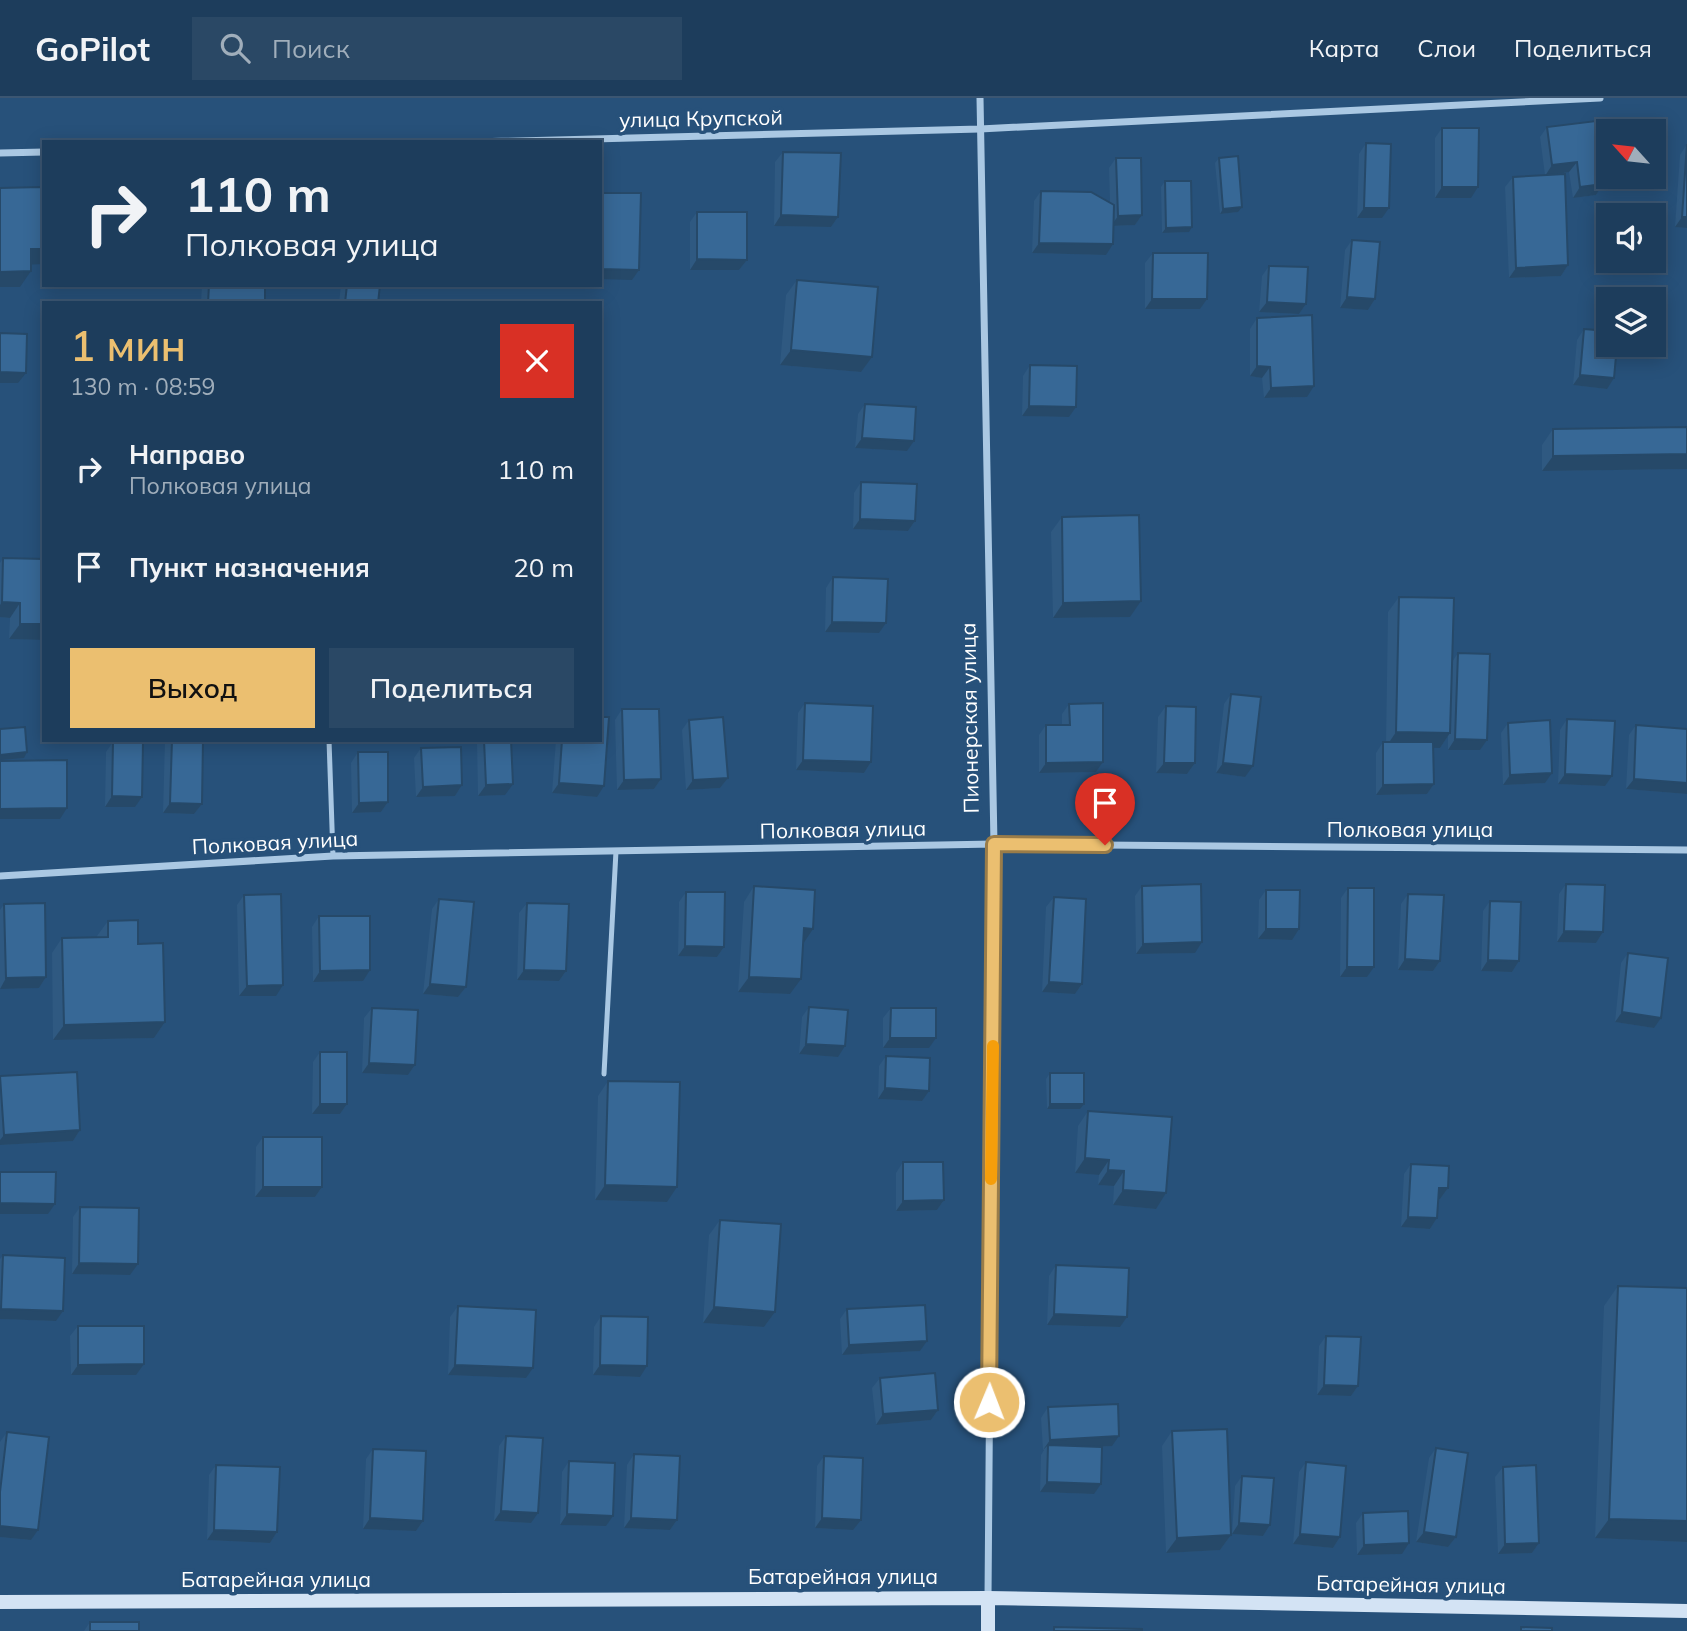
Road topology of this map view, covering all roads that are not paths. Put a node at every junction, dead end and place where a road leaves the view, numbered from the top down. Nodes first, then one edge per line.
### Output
1 (980, 98) edge
2 (1600, 98) edge
3 (980, 129) junction
4 (552, 140) edge
5 (42, 152) edge
6 (0, 153) edge
7 (328, 742) edge
8 (994, 844) junction
9 (1687, 850) edge
10 (616, 851) junction
11 (332, 856) junction
12 (0, 876) edge
13 (604, 1074) dead end
14 (988, 1598) junction
15 (0, 1602) edge
16 (1687, 1611) edge
17 (988, 1631) edge

1 - 3 street, Пионерская улица
2 - 3 street, улица Крупской
3 - 4 street, улица Крупской
3 - 8 street, Пионерская улица
5 - 6 street
7 - 11 lane
8 - 9 street, Полковая улица
8 - 10 street, Полковая улица
8 - 14 street, Пионерская улица
10 - 11 street, Полковая улица
10 - 13 lane
11 - 12 street, Полковая улица
14 - 15 street, Батарейная улица
14 - 16 street, Батарейная улица
14 - 17 street, Пионерская улица

